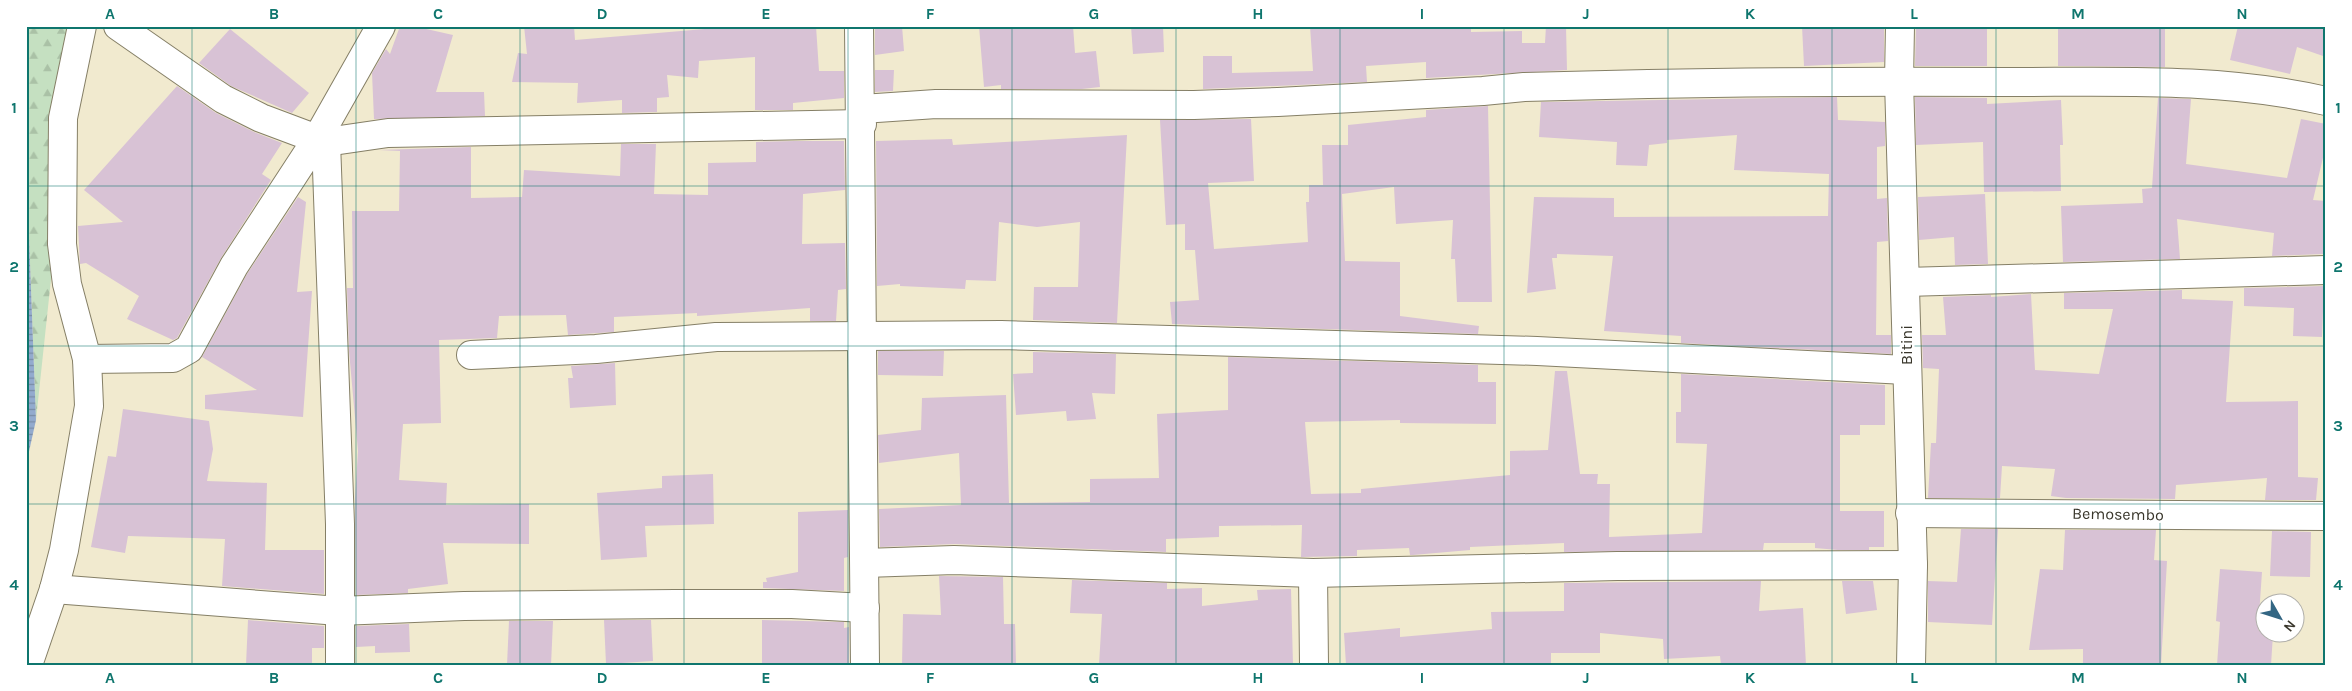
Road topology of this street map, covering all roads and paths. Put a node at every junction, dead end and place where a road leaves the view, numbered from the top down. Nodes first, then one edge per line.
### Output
1 (82, 26) edge
2 (118, 26) edge
3 (381, 26) edge
4 (859, 26) edge
5 (1900, 26) edge
6 (1899, 81) junction
7 (2326, 101) edge
8 (862, 117) junction
9 (322, 140) junction
10 (2326, 270) edge
11 (1906, 282) junction
12 (864, 336) junction
13 (471, 355) dead end
14 (88, 360) junction
15 (1906, 370) junction
16 (1910, 512) junction
17 (2326, 516) edge
18 (865, 563) junction
19 (1912, 565) junction
20 (1313, 573) junction
21 (54, 589) junction
22 (865, 608) junction
23 (339, 611) junction
24 (28, 665) edge
25 (340, 665) edge
26 (865, 665) edge
27 (1314, 665) edge
28 (1911, 665) edge

1 - 14 street
2 - 9 street
3 - 9 street
4 - 8 street
5 - 6 street, Bitini
6 - 7 street
6 - 8 street
6 - 11 street, Bitini
8 - 9 street
8 - 12 street
9 - 14 street
9 - 23 street
10 - 11 street
11 - 15 street, Bitini
12 - 13 street
12 - 15 street
12 - 18 street
14 - 21 street
15 - 16 street, Bitini
16 - 17 street, Bemosembo
16 - 19 street, Bitini
18 - 20 street
18 - 22 street
19 - 20 street
19 - 28 street, Bitini
20 - 27 street
21 - 23 street
21 - 24 street
22 - 23 street
22 - 26 street
23 - 25 street

